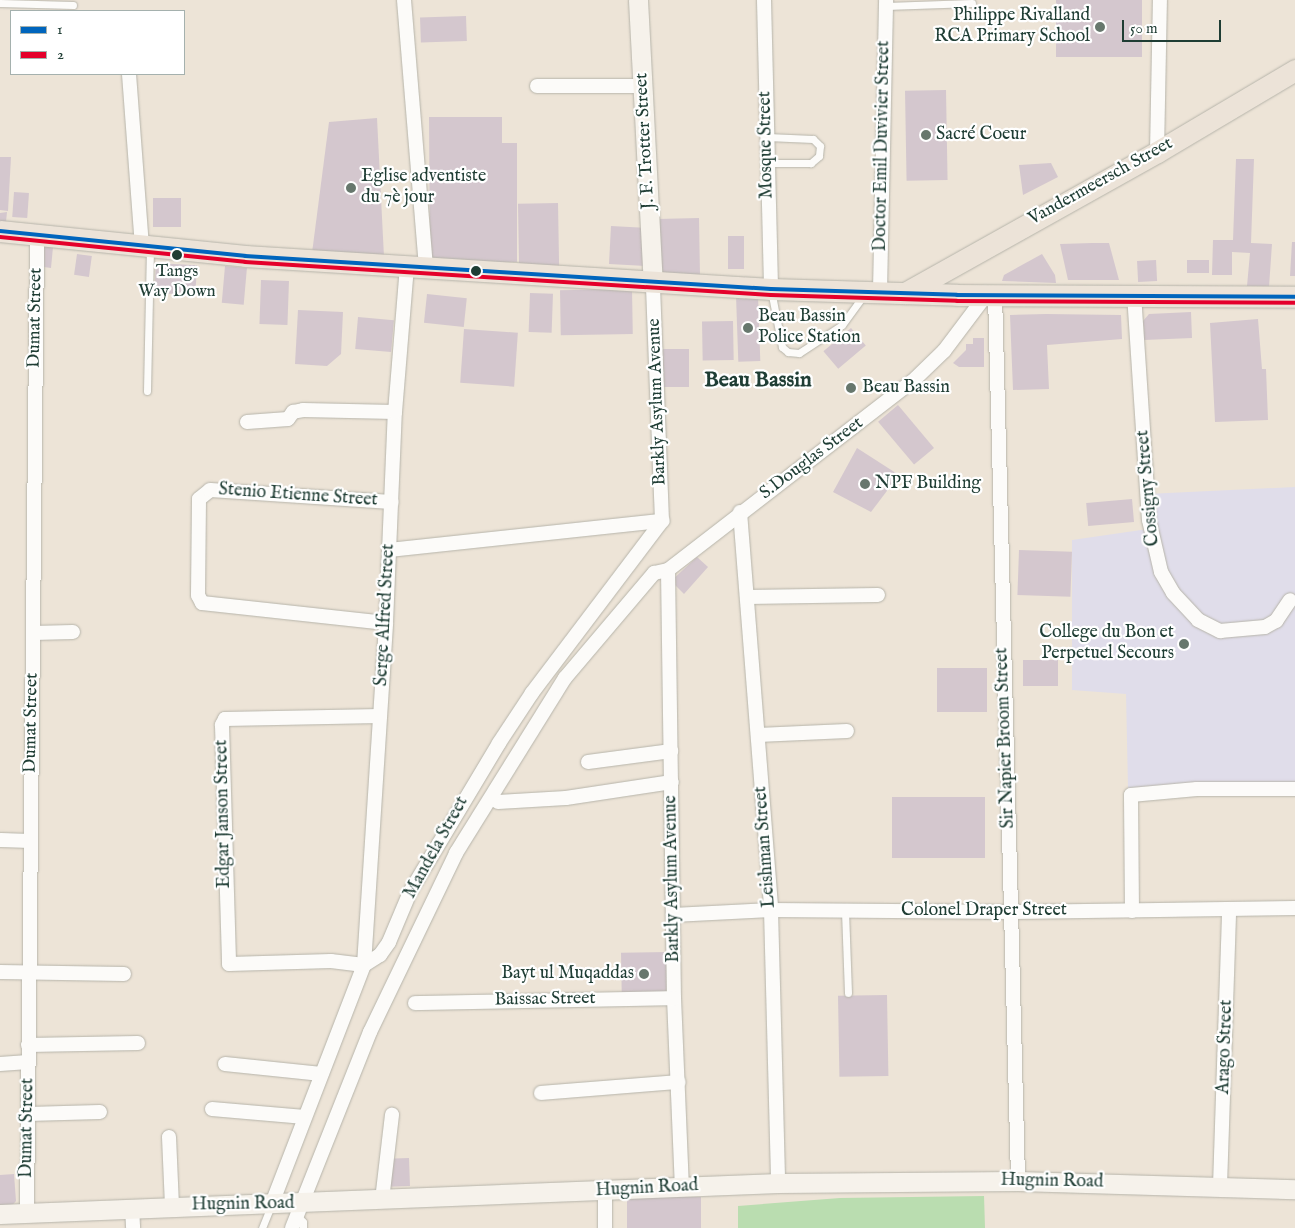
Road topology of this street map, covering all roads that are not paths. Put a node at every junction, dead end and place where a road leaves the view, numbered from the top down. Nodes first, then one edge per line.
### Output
1 (404, 0) edge
2 (638, 0) edge
3 (764, 0) edge
4 (1160, 0) edge
5 (0, 2) edge
6 (886, 3) edge
7 (972, 3) dead end
8 (73, 5) dead end
9 (1295, 70) edge
10 (129, 75) edge
11 (537, 86) dead end
12 (643, 86) junction
13 (767, 137) junction
14 (1157, 152) junction
15 (768, 163) junction
16 (0, 230) edge
17 (37, 234) junction
18 (146, 248) junction
19 (417, 267) junction
20 (654, 282) junction
21 (771, 290) junction
22 (873, 291) junction
23 (905, 293) junction
24 (991, 294) junction
25 (1134, 294) junction
26 (1295, 297) edge
27 (147, 391) dead end
28 (396, 412) junction
29 (247, 422) dead end
30 (392, 502) junction
31 (740, 512) junction
32 (662, 521) junction
33 (389, 550) junction
34 (668, 570) junction
35 (878, 595) dead end
36 (747, 597) junction
37 (1290, 600) dead end
38 (386, 623) junction
39 (73, 632) dead end
40 (33, 634) junction
41 (380, 716) junction
42 (847, 731) dead end
43 (758, 734) junction
44 (671, 751) junction
45 (588, 762) dead end
46 (672, 782) junction
47 (1295, 789) edge
48 (498, 802) dead end
49 (0, 840) edge
50 (30, 841) junction
51 (1295, 908) edge
52 (1229, 909) junction
53 (771, 910) junction
54 (845, 911) junction
55 (1132, 911) junction
56 (1013, 912) junction
57 (674, 915) junction
58 (364, 965) junction
59 (29, 971) junction
60 (0, 972) edge
61 (124, 974) dead end
62 (848, 993) dead end
63 (674, 998) junction
64 (416, 1003) dead end
65 (138, 1043) dead end
66 (28, 1045) junction
67 (28, 1062) junction
68 (0, 1064) edge
69 (225, 1064) dead end
70 (321, 1074) junction
71 (679, 1082) junction
72 (541, 1093) dead end
73 (212, 1109) dead end
74 (100, 1112) dead end
75 (28, 1114) junction
76 (392, 1115) dead end
77 (305, 1117) junction
78 (169, 1137) dead end
79 (1018, 1181) junction
80 (778, 1183) junction
81 (1220, 1186) junction
82 (682, 1187) junction
83 (1295, 1189) edge
84 (605, 1191) junction
85 (382, 1200) junction
86 (172, 1206) junction
87 (271, 1206) junction
88 (132, 1207) junction
89 (27, 1213) junction
90 (0, 1214) edge
91 (298, 1219) edge
92 (133, 1228) edge
93 (262, 1228) edge
94 (605, 1228) edge

1 - 19 street, Serge Alfred Street
2 - 12 street, J. F. Trotter Street
3 - 13 street, Mosque Street
4 - 14 street
5 - 8 lane
6 - 7 lane
6 - 22 street, Doctor Emil Duvivier Street
9 - 14 main road, Vandermeersch Street
10 - 18 street
11 - 12 street
12 - 20 street, J. F. Trotter Street
13 - 15 street, Mosque Street
13 - 15 lane
14 - 23 main road, Vandermeersch Street
15 - 21 street, Mosque Street
16 - 17 main road
17 - 18 main road
17 - 40 street, Dumat Street
18 - 19 main road
18 - 27 lane
19 - 20 main road
19 - 28 street, Serge Alfred Street
20 - 21 main road
20 - 32 street, Barkly Asylum Avenue
21 - 22 main road
21 - 22 lane
22 - 23 main road
23 - 24 main road
24 - 25 main road
24 - 31 street, S.Douglas Street
24 - 56 street, Sir Napier Broom Street
25 - 26 main road
25 - 37 street, Cossigny Street
28 - 29 street
28 - 30 street, Serge Alfred Street
30 - 33 street, Serge Alfred Street
30 - 38 street, Stenio Etienne Street
31 - 34 street, S.Douglas Street
31 - 36 street, Leishman Street
32 - 33 street
32 - 58 street, Mandela Street
33 - 38 street, Serge Alfred Street
34 - 44 street, Barkly Asylum Avenue
34 - 91 street, S.Douglas Street
35 - 36 street
36 - 43 street, Leishman Street
38 - 41 street, Serge Alfred Street
39 - 40 street
40 - 50 street, Dumat Street
41 - 58 street, Serge Alfred Street
41 - 58 street, Edgar Janson Street
42 - 43 street
43 - 53 street, Leishman Street
44 - 45 street
44 - 46 street, Barkly Asylum Avenue
46 - 48 street
46 - 57 street, Barkly Asylum Avenue
47 - 55 street
49 - 50 street
50 - 59 street, Dumat Street
51 - 52 street, Colonel Draper Street
52 - 55 street, Colonel Draper Street
52 - 81 street, Arago Street
53 - 54 street, Colonel Draper Street
53 - 57 street, Colonel Draper Street
53 - 80 street, Leishman Street
54 - 56 street, Colonel Draper Street
54 - 62 lane
55 - 56 street, Colonel Draper Street
56 - 79 street, Sir Napier Broom Street
57 - 63 street, Barkly Asylum Avenue
58 - 70 street
59 - 60 street
59 - 61 street
59 - 66 street, Dumat Street
63 - 64 street, Baissac Street
63 - 71 street, Barkly Asylum Avenue
65 - 66 street
66 - 67 street, Dumat Street
67 - 68 street
67 - 75 street, Dumat Street
69 - 70 street
70 - 77 street
71 - 72 street
71 - 82 street, Barkly Asylum Avenue
73 - 77 street
74 - 75 street
75 - 89 street, Dumat Street
76 - 85 street
77 - 87 street
78 - 86 street
79 - 80 street, Hugnin Road
79 - 81 street, Hugnin Road
80 - 82 street, Hugnin Road
81 - 83 street, Hugnin Road
82 - 84 street, Hugnin Road
84 - 85 street, Hugnin Road
84 - 94 street
85 - 91 street, Hugnin Road
86 - 87 street, Hugnin Road
86 - 88 street, Hugnin Road
87 - 91 street, Hugnin Road
87 - 93 lane
88 - 89 street, Hugnin Road
88 - 92 street
89 - 90 street, Hugnin Road

